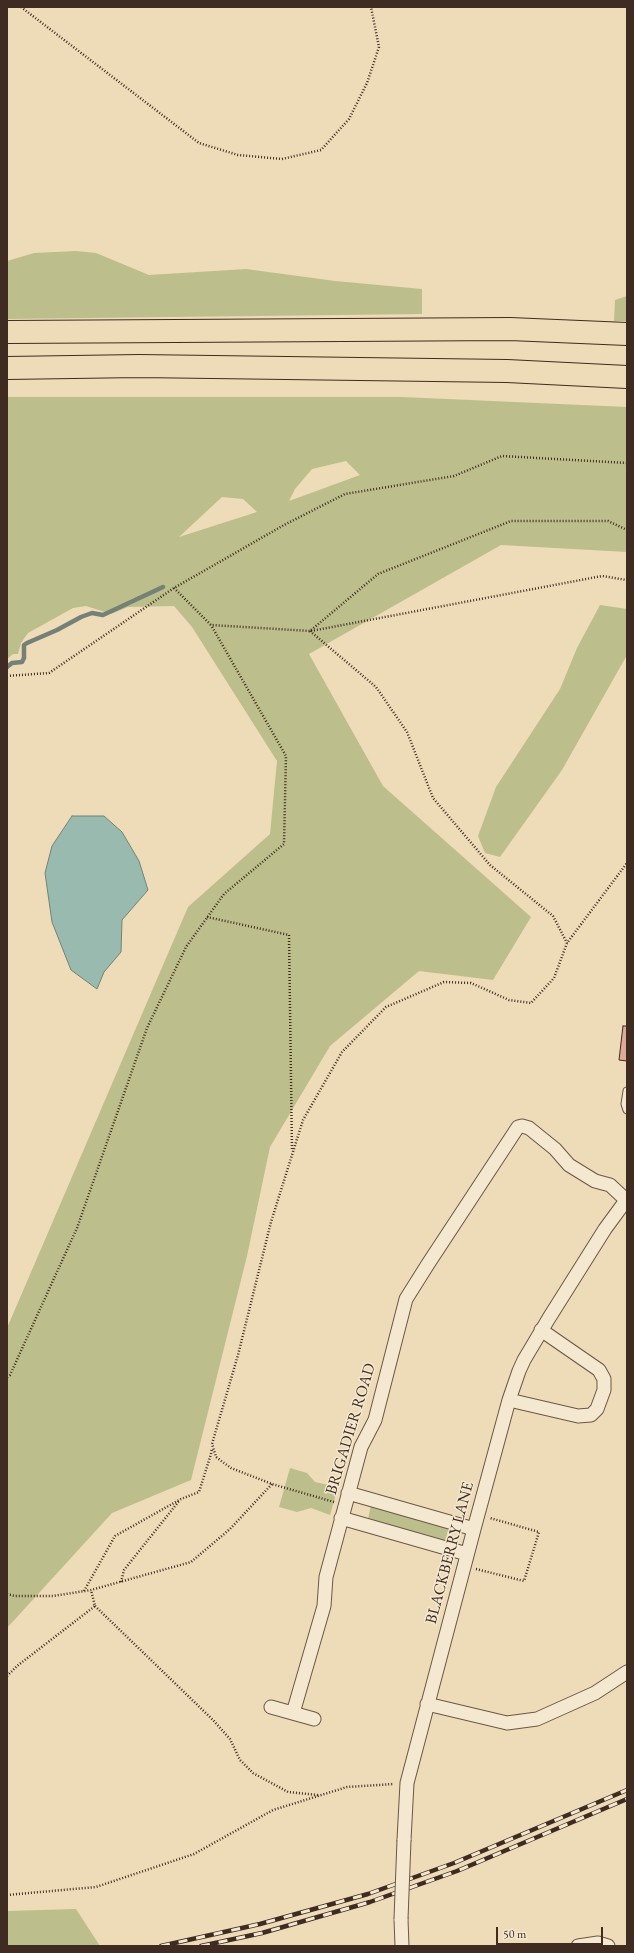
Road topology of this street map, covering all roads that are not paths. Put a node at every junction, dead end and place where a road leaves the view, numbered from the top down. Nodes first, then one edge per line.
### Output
1 (7, 332) edge
2 (627, 334) edge
3 (7, 368) edge
4 (627, 377) edge
5 (627, 1091) edge
6 (627, 1110) edge
7 (627, 1200) edge
8 (541, 1330) junction
9 (509, 1400) junction
10 (347, 1499) junction
11 (341, 1518) junction
12 (474, 1529) junction
13 (466, 1560) junction
14 (627, 1672) edge
15 (427, 1704) junction
16 (271, 1707) dead end
17 (294, 1713) junction
18 (314, 1718) dead end
19 (402, 1946) edge
20 (578, 1946) edge
21 (608, 1946) edge

1 - 2 highway
3 - 4 highway
5 - 6 lane
7 - 8 street, BLACKBERRY LANE
7 - 10 street, BRIGADIER ROAD
8 - 9 street, BLACKBERRY LANE
8 - 9 street
9 - 12 street, BLACKBERRY LANE
10 - 11 street, BRIGADIER ROAD
10 - 12 street
11 - 13 street
11 - 17 street, BRIGADIER ROAD
12 - 13 street, BLACKBERRY LANE
13 - 15 street, BLACKBERRY LANE
14 - 15 street
15 - 19 street, BLACKBERRY LANE, bridge
16 - 17 street
17 - 18 street
20 - 21 street

